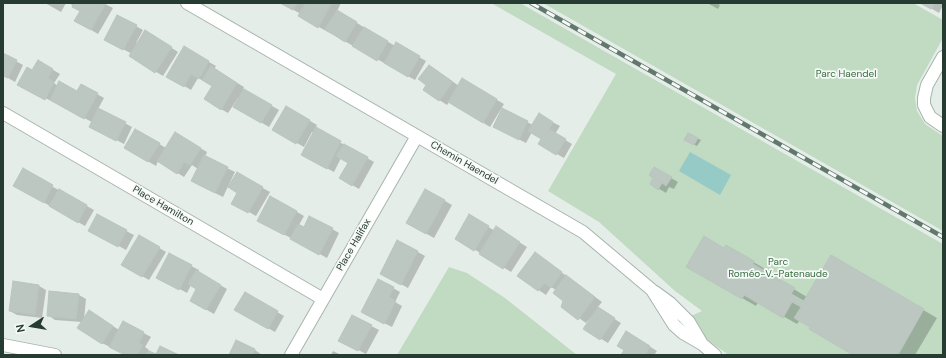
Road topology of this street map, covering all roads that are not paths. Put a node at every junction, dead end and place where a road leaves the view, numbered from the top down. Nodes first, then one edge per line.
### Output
1 (187, 3) edge
2 (943, 57) edge
3 (3, 113) edge
4 (943, 126) edge
5 (417, 136) junction
6 (323, 299) junction
7 (3, 345) edge
8 (55, 355) edge
9 (291, 355) edge
10 (715, 355) edge

1 - 5 street, Chemin Haendel
2 - 4 street
3 - 6 street, Place Hamilton
5 - 6 street, Place Halifax
5 - 10 street, Chemin Haendel
6 - 9 street, Place Halifax
7 - 8 street

